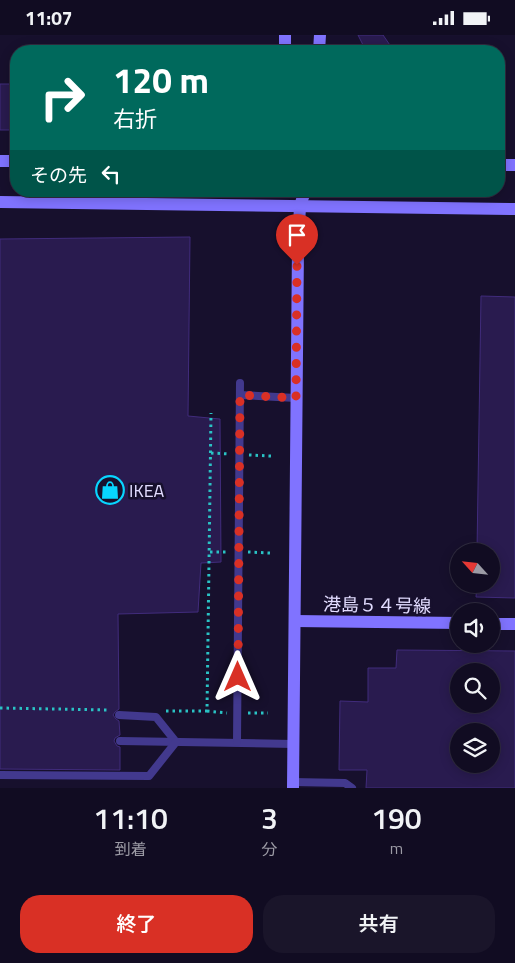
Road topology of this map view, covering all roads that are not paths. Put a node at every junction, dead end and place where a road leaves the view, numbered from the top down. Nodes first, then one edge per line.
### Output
1 (296, 197) edge
2 (304, 197) edge
3 (0, 202) edge
4 (300, 206) junction
5 (515, 209) edge
6 (240, 383) dead end
7 (240, 395) junction
8 (296, 398) junction
9 (295, 621) junction
10 (450, 623) edge
11 (500, 624) edge
12 (515, 624) edge
13 (119, 713) road end
14 (120, 741) dead end
15 (176, 742) junction
16 (237, 742) junction
17 (293, 744) junction
18 (0, 775) edge
19 (293, 785) edge
20 (352, 788) edge

1 - 4 street
2 - 4 street
3 - 4 street
4 - 5 street
4 - 8 street
6 - 7 lane
7 - 8 lane
7 - 16 lane
8 - 9 street
9 - 10 street, 港島５４号線
9 - 17 street
11 - 12 street
13 - 15 lane
14 - 15 lane
15 - 16 lane
15 - 18 lane
16 - 17 lane
17 - 19 street
19 - 20 lane

